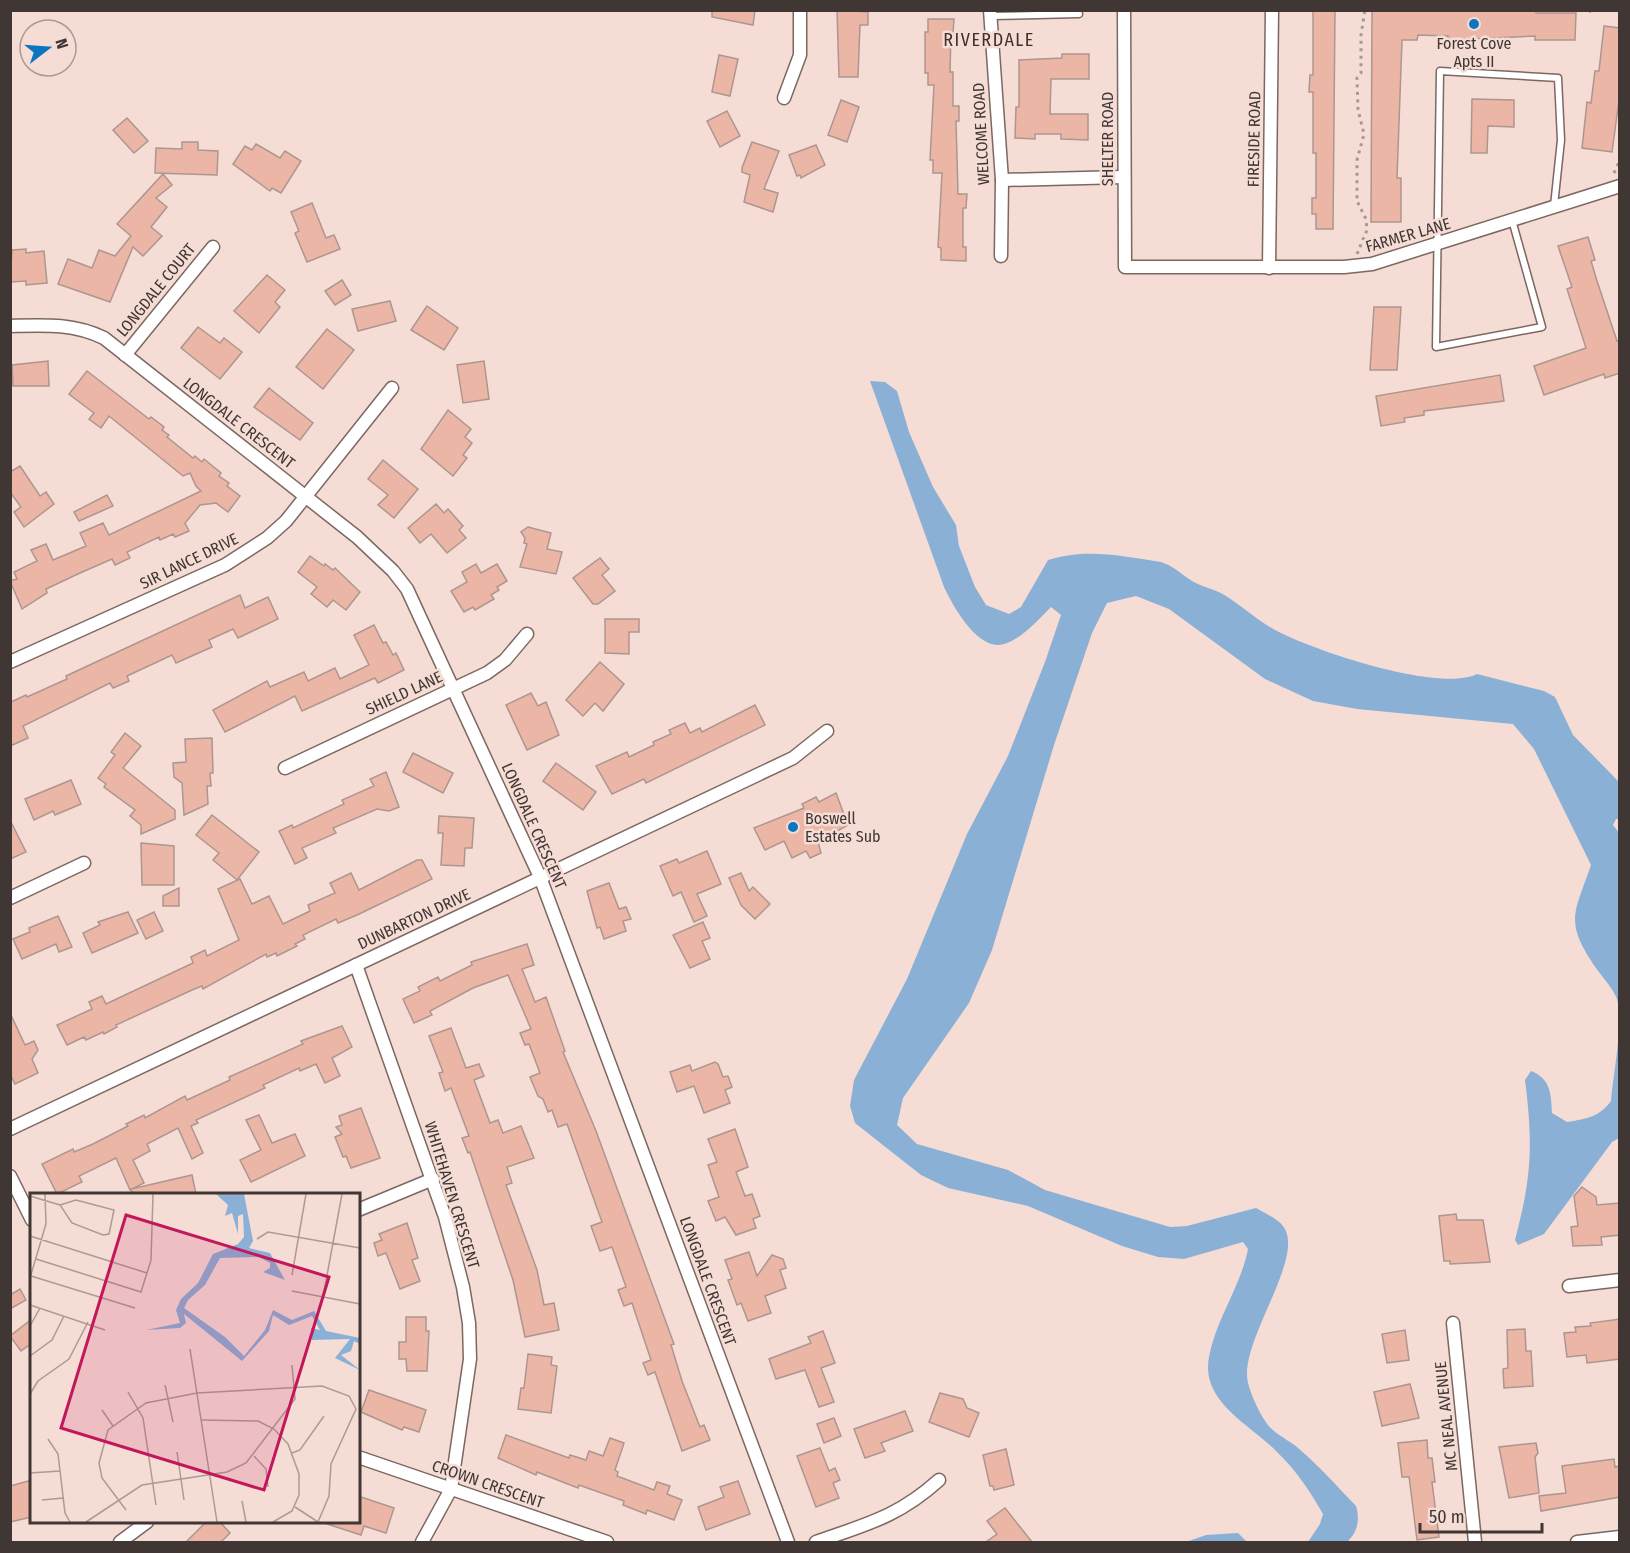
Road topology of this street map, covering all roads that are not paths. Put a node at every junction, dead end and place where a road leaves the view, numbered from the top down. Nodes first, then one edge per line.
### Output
1 (800, 10) edge
2 (1124, 10) edge
3 (1272, 10) edge
4 (990, 13) edge
5 (1079, 14) dead end
6 (784, 98) dead end
7 (1123, 177) junction
8 (1002, 180) junction
9 (1620, 186) edge
10 (1554, 206) junction
11 (1512, 220) junction
12 (1437, 244) junction
13 (213, 247) dead end
14 (1001, 256) dead end
15 (1125, 267) joint
16 (1269, 268) junction
17 (10, 326) edge
18 (125, 355) junction
19 (392, 388) dead end
20 (305, 495) junction
21 (527, 634) dead end
22 (10, 662) edge
23 (454, 688) junction
24 (826, 731) dead end
25 (285, 768) dead end
26 (84, 863) dead end
27 (540, 877) junction
28 (10, 898) edge
29 (356, 965) junction
30 (10, 1130) edge
31 (10, 1176) edge
32 (433, 1179) junction
33 (360, 1209) edge
34 (30, 1216) edge
35 (1620, 1280) edge
36 (1569, 1286) dead end
37 (1453, 1323) dead end
38 (360, 1458) edge
39 (939, 1480) dead end
40 (451, 1489) junction
41 (144, 1523) edge
42 (1620, 1537) edge
43 (120, 1542) edge
44 (422, 1542) edge
45 (607, 1542) edge
46 (788, 1542) edge
47 (816, 1542) edge
48 (1475, 1542) edge
49 (1577, 1542) edge

1 - 6 street
2 - 7 street, SHELTER ROAD
3 - 16 street, FIRESIDE ROAD
4 - 5 lane
4 - 8 street, WELCOME ROAD
7 - 8 street
7 - 15 street, SHELTER ROAD
8 - 14 street, WELCOME ROAD
9 - 10 street, FARMER LANE
10 - 11 street, FARMER LANE
10 - 12 lane
11 - 12 street, FARMER LANE
11 - 12 lane
12 - 16 street, FARMER LANE
13 - 18 street, LONGDALE COURT
15 - 16 street, FARMER LANE
17 - 18 street, LONGDALE CRESCENT
18 - 20 street, LONGDALE CRESCENT
19 - 20 street, SIR LANCE DRIVE
20 - 22 street, SIR LANCE DRIVE
20 - 23 street, LONGDALE CRESCENT
21 - 23 street, SHIELD LANE
23 - 25 street, SHIELD LANE
23 - 27 street, LONGDALE CRESCENT
24 - 27 street, DUNBARTON DRIVE
26 - 28 street
27 - 29 street, DUNBARTON DRIVE
27 - 46 street, LONGDALE CRESCENT
29 - 30 street, DUNBARTON DRIVE
29 - 32 street, WHITEHAVEN CRESCENT
31 - 34 street
32 - 33 street
32 - 40 street, WHITEHAVEN CRESCENT
35 - 36 street
37 - 48 street, MC NEAL AVENUE
38 - 40 street, CROWN CRESCENT
39 - 47 street
40 - 44 street, WHITEHAVEN CRESCENT
40 - 45 street, CROWN CRESCENT
41 - 43 street
42 - 49 street

